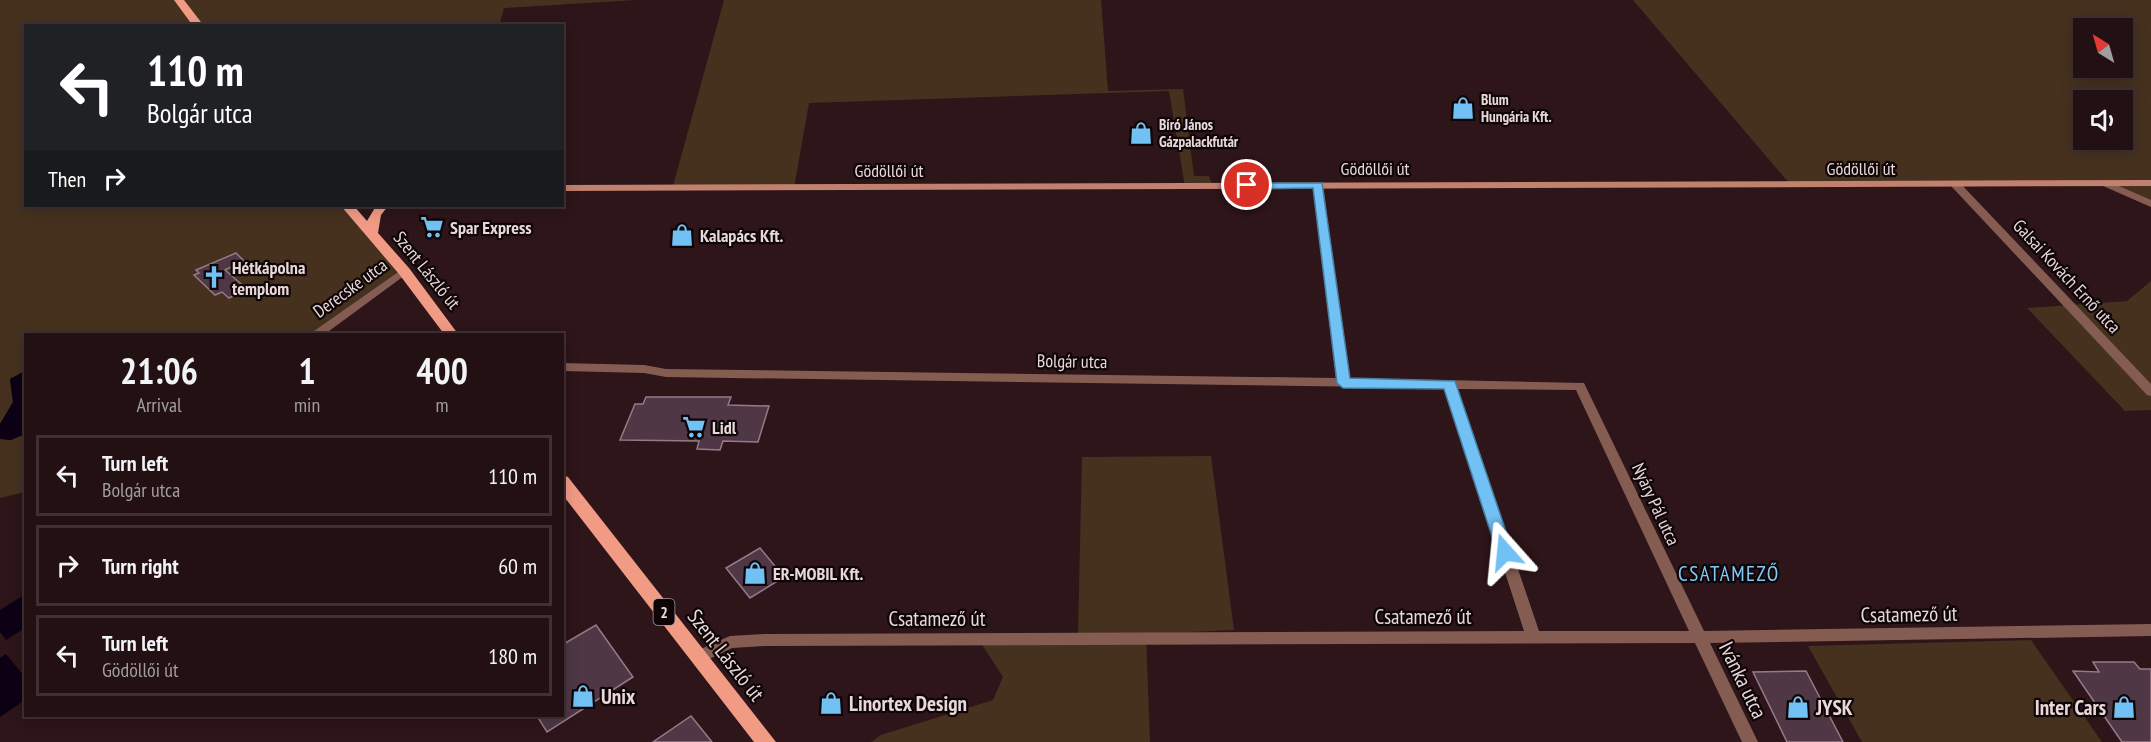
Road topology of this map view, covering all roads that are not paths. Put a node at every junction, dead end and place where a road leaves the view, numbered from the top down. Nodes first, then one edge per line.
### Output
1 (179, 0) edge
2 (197, 24) edge
3 (2105, 183) junction
4 (2151, 183) edge
5 (1318, 185) junction
6 (1956, 185) junction
7 (564, 188) edge
8 (2151, 204) edge
9 (347, 207) edge
10 (381, 207) edge
11 (371, 233) junction
12 (404, 271) junction
13 (319, 333) edge
14 (451, 333) edge
15 (564, 367) edge
16 (1343, 383) junction
17 (1450, 385) junction
18 (1580, 386) joint
19 (2151, 392) edge
20 (564, 484) edge
21 (2151, 630) edge
22 (1533, 636) junction
23 (1699, 637) junction
24 (699, 657) junction
25 (766, 742) edge
26 (1750, 742) edge

1 - 2 main road
3 - 4 main road, Gödöllői út
3 - 6 main road, Gödöllői út
3 - 8 street
5 - 6 main road, Gödöllői út
5 - 7 main road, Gödöllői út
5 - 16 street
6 - 19 street, Galsai Kovách Ernő utca
9 - 11 main road, Szent László út
10 - 11 main road
11 - 12 main road, Szent László út
12 - 13 street, Derecske utca
12 - 14 main road, Szent László út
15 - 16 street, Bolgár utca
16 - 17 street, Bolgár utca
17 - 18 street, Bolgár utca
17 - 22 street
18 - 23 street, Nyáry Pál utca
20 - 24 main road, Szent László út / 2
21 - 23 street, Csatamező út
22 - 23 street, Csatamező út
22 - 24 street, Csatamező út
23 - 26 street, Ivánka utca
24 - 25 main road, Szent László út / 2

